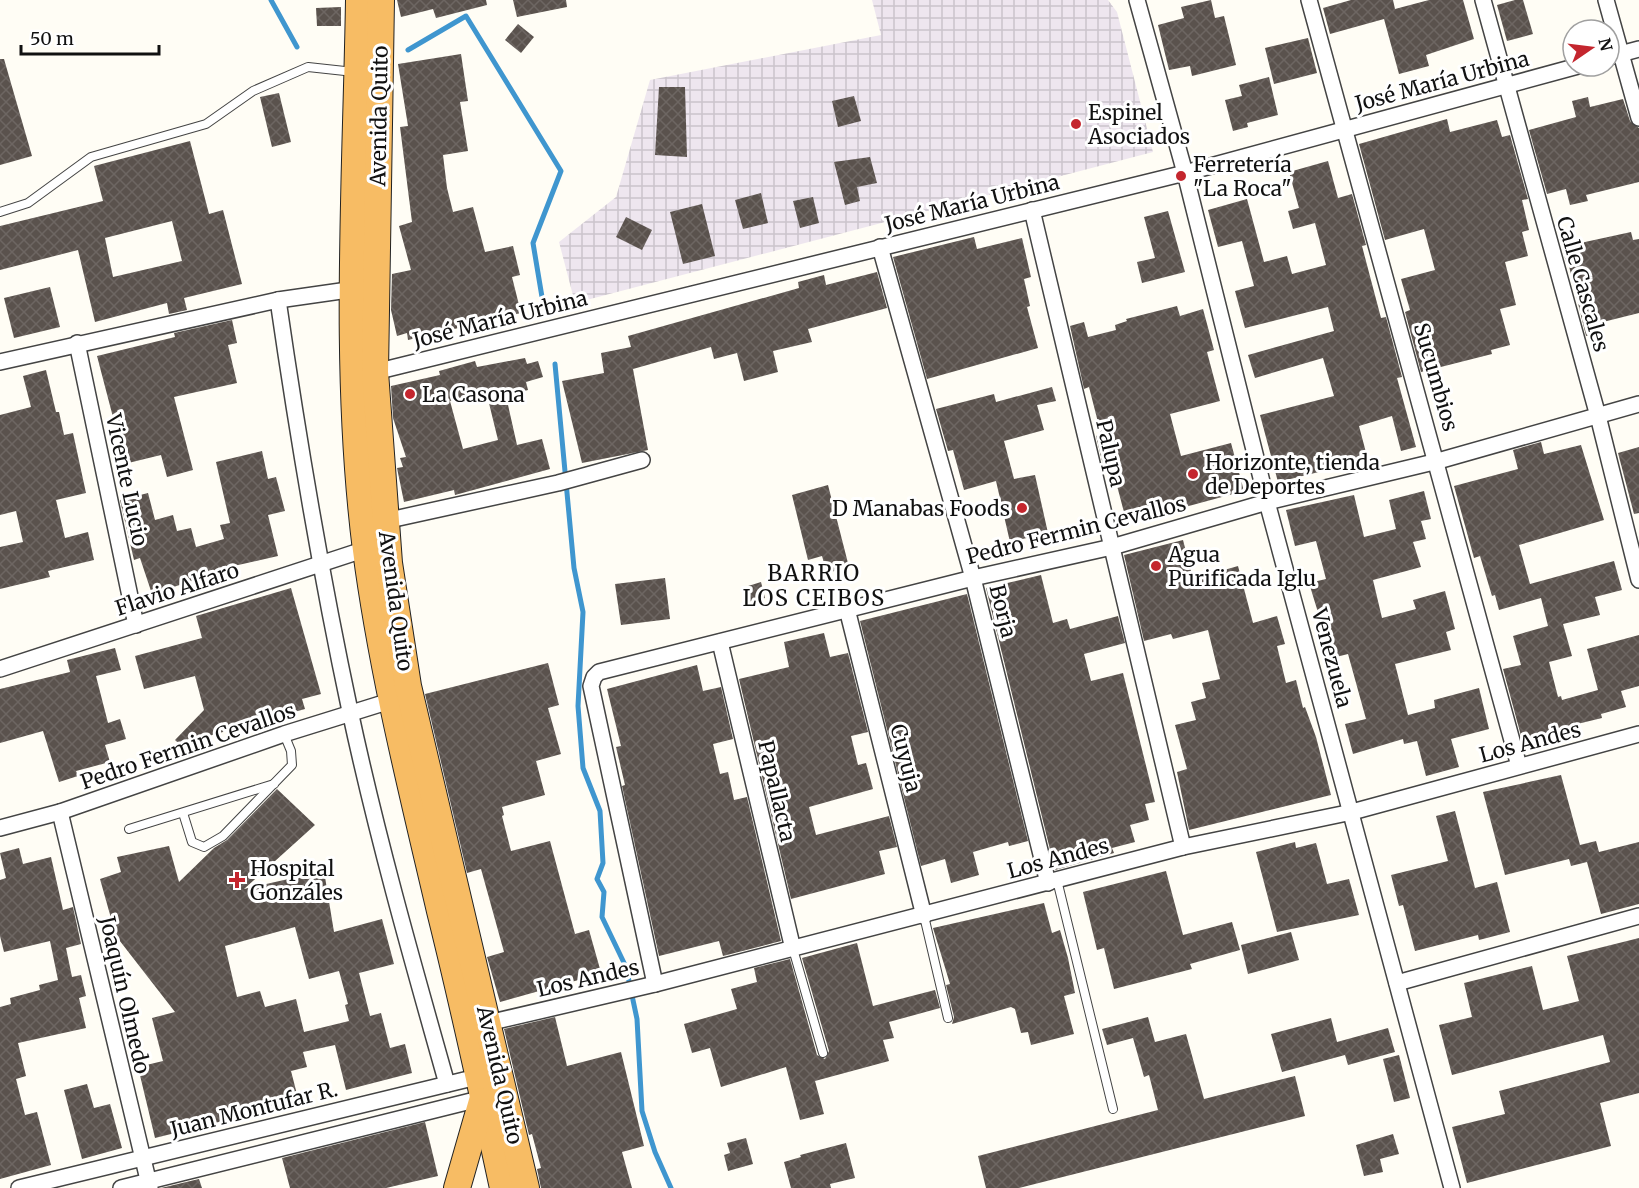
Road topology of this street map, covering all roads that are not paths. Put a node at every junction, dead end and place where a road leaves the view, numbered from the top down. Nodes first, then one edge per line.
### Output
1 (359, 0) edge
2 (381, 0) edge
3 (1137, 0) edge
4 (1309, 0) edge
5 (1483, 0) edge
6 (1606, 0) edge
7 (1609, 18) edge
8 (1639, 49) edge
9 (1621, 54) edge
10 (1621, 69) edge
11 (1561, 71) edge
12 (358, 72) junction
13 (1506, 86) junction
14 (1639, 118) edge
15 (1343, 129) junction
16 (1185, 172) junction
17 (1032, 210) junction
18 (0, 212) edge
19 (880, 247) junction
20 (355, 289) junction
21 (278, 300) junction
22 (77, 343) junction
23 (0, 362) edge
24 (375, 372) junction
25 (1639, 404) edge
26 (1598, 416) junction
27 (642, 460) dead end
28 (1438, 460) junction
29 (1267, 502) junction
30 (385, 521) junction
31 (1112, 547) junction
32 (366, 549) junction
33 (321, 564) junction
34 (973, 578) junction
35 (1639, 580) edge
36 (847, 609) junction
37 (136, 625) junction
38 (720, 642) junction
39 (0, 669) edge
40 (390, 701) junction
41 (351, 713) junction
42 (284, 734) junction
43 (1639, 734) edge
44 (1519, 766) junction
45 (278, 783) junction
46 (60, 812) junction
47 (1352, 812) junction
48 (183, 813) junction
49 (0, 828) edge
50 (129, 829) dead end
51 (1183, 847) junction
52 (1052, 881) junction
53 (924, 916) junction
54 (1639, 916) edge
55 (793, 950) junction
56 (1397, 984) junction
57 (652, 985) junction
58 (948, 1018) dead end
59 (488, 1023) junction
60 (823, 1053) dead end
61 (447, 1084) junction
62 (492, 1084) junction
63 (1113, 1109) dead end
64 (142, 1158) junction
65 (149, 1185) edge
66 (19, 1188) edge
67 (121, 1188) edge
68 (458, 1188) edge
69 (503, 1188) edge
70 (526, 1188) edge
71 (1452, 1188) edge

1 - 12 highway, Avenida Quito
2 - 24 highway, Avenida Quito
3 - 16 street, Venezuela
4 - 15 street, Sucumbios
5 - 13 street, Calle Cascales
6 - 7 street
8 - 9 street
10 - 14 street
11 - 13 street, José María Urbina
12 - 18 lane
12 - 20 highway, Avenida Quito
13 - 15 street, José María Urbina
13 - 26 street, Calle Cascales
15 - 16 street, José María Urbina
15 - 28 street, Sucumbios
16 - 17 street, José María Urbina
16 - 29 street, Venezuela
17 - 19 street, José María Urbina
17 - 31 street, Palupa
19 - 24 street, José María Urbina
19 - 34 street, Borja
20 - 21 street
20 - 32 highway, Avenida Quito
21 - 22 street
21 - 33 street
22 - 23 street
22 - 37 street, Vicente Lucio
24 - 30 highway, Avenida Quito
25 - 26 street, Pedro Fermin Cevallos
26 - 28 street, Pedro Fermin Cevallos
26 - 35 street, Calle Cascales
27 - 30 street
28 - 29 street, Pedro Fermin Cevallos
28 - 44 street, Sucumbios
29 - 31 street, Pedro Fermin Cevallos
29 - 47 street, Venezuela
30 - 59 highway, Avenida Quito
31 - 34 street, Pedro Fermin Cevallos
31 - 51 street, Palupa
32 - 33 street, Flavio Alfaro
32 - 40 highway, Avenida Quito
33 - 37 street, Flavio Alfaro
33 - 41 street
34 - 36 street, Pedro Fermin Cevallos
34 - 52 street, Borja
36 - 38 street, Pedro Fermin Cevallos
36 - 53 street, Cuyuja
37 - 39 street, Flavio Alfaro
38 - 55 street, Papallacta
38 - 57 street, Pedro Fermin Cevallos
40 - 41 street, Pedro Fermin Cevallos
40 - 62 highway, Avenida Quito
41 - 42 street, Pedro Fermin Cevallos
41 - 61 street
42 - 45 lane
42 - 46 street, Pedro Fermin Cevallos
43 - 44 street, Los Andes
44 - 47 street, Los Andes
45 - 48 lane
45 - 48 lane
46 - 49 street, Pedro Fermin Cevallos
46 - 64 street, Joaquín Olmedo
47 - 51 street, Los Andes
47 - 56 street, Venezuela
48 - 50 lane
51 - 52 street, Los Andes
52 - 53 street, Los Andes
52 - 63 lane
53 - 55 street, Los Andes
53 - 58 lane
54 - 56 street
55 - 57 street, Los Andes
55 - 60 lane
56 - 71 street, Venezuela
57 - 59 street, Los Andes
59 - 62 highway, Avenida Quito
61 - 62 street, Juan Montufar R.
61 - 64 street, Juan Montufar R.
62 - 65 street
62 - 68 highway
62 - 69 highway, Avenida Quito
62 - 70 highway, Avenida Quito
64 - 65 street, Joaquín Olmedo
64 - 66 street, Juan Montufar R.
65 - 67 street

